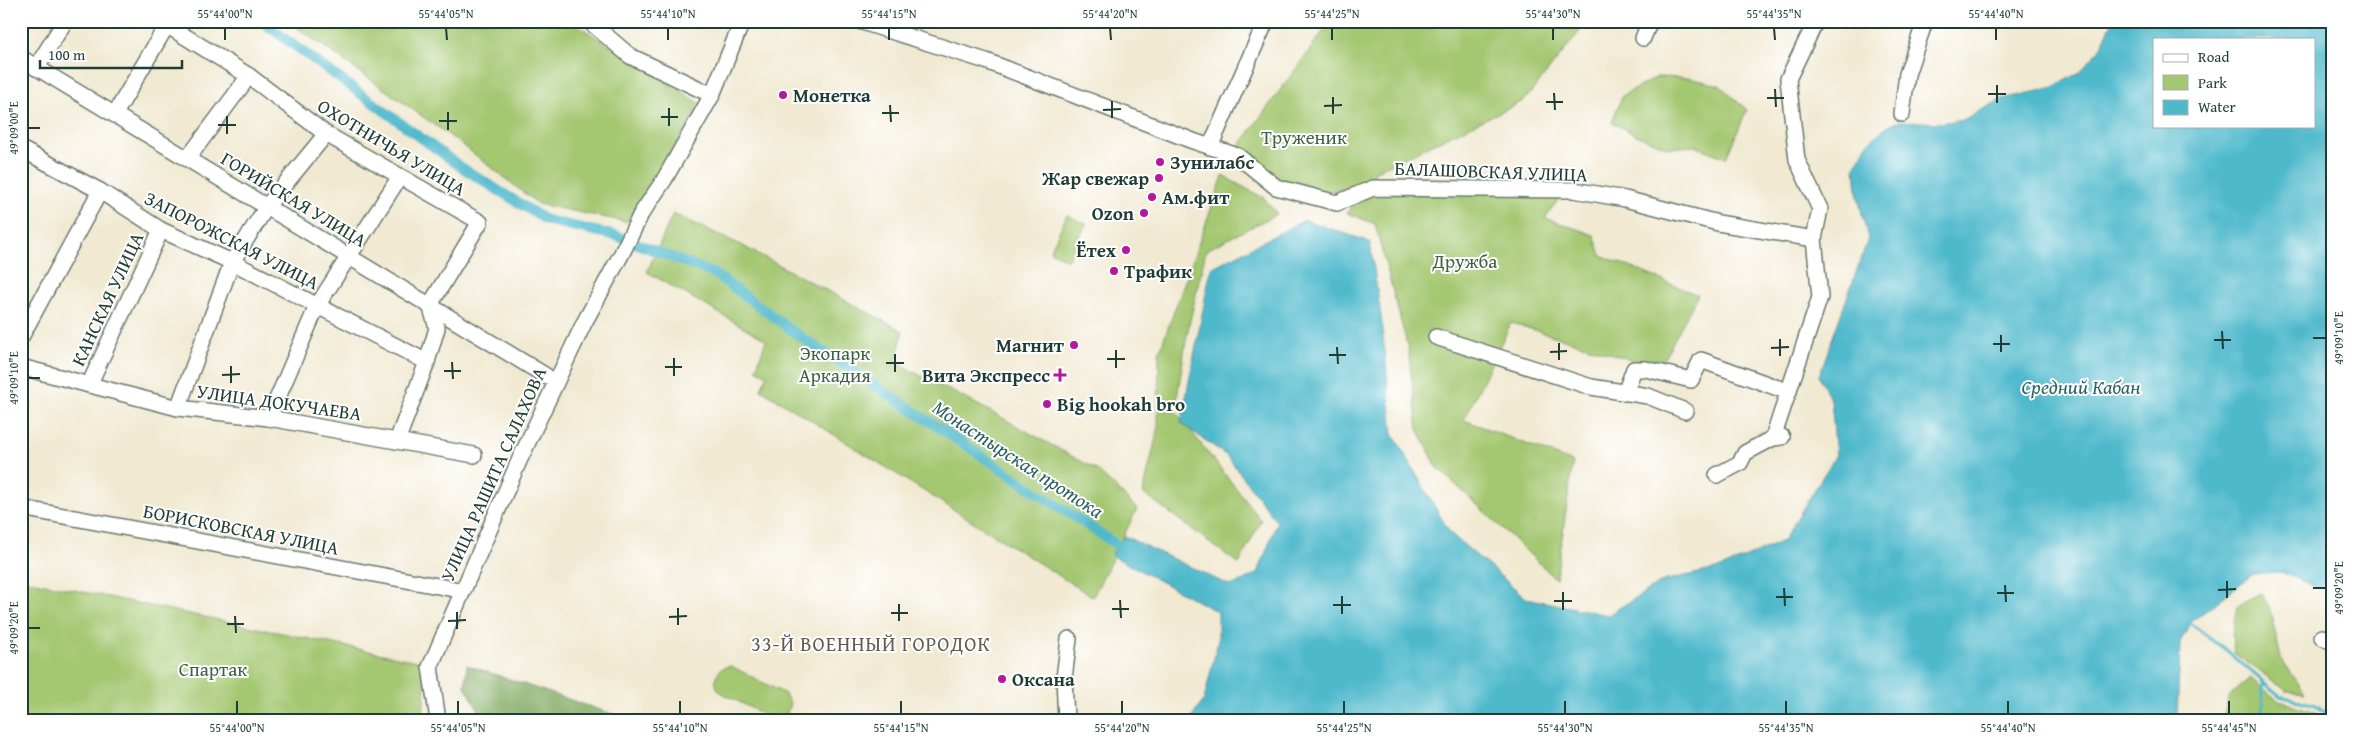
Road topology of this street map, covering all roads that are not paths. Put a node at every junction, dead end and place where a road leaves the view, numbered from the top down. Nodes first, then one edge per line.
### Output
1 (65, 21) edge
2 (589, 21) edge
3 (734, 21) edge
4 (859, 21) edge
5 (1266, 21) edge
6 (1650, 21) edge
7 (1816, 21) edge
8 (1925, 21) edge
9 (164, 23) edge
10 (1643, 38) dead end
11 (21, 58) edge
12 (36, 68) junction
13 (249, 76) junction
14 (712, 95) junction
15 (116, 114) junction
16 (1902, 114) dead end
17 (326, 134) junction
18 (1210, 147) junction
19 (21, 149) edge
20 (188, 158) junction
21 (399, 178) junction
22 (100, 191) junction
23 (267, 206) junction
24 (160, 230) junction
25 (1814, 238) junction
26 (348, 255) junction
27 (232, 262) junction
28 (430, 305) junction
29 (317, 306) junction
30 (21, 337) edge
31 (1436, 337) dead end
32 (427, 362) junction
33 (21, 367) edge
34 (546, 376) dead end
35 (89, 385) junction
36 (1789, 392) junction
37 (1626, 393) junction
38 (178, 408) junction
39 (1685, 411) dead end
40 (269, 418) junction
41 (397, 441) junction
42 (474, 455) dead end
43 (1717, 476) dead end
44 (21, 508) edge
45 (454, 589) dead end
46 (1069, 639) dead end
47 (438, 720) edge
48 (1066, 720) edge

1 - 12 street
2 - 14 street
3 - 14 street
4 - 18 street, БАЛАШОВСКАЯ УЛИЦА
5 - 18 street
6 - 10 street
7 - 25 street
8 - 16 street
9 - 13 street, ОХОТНИЧЬЯ УЛИЦА
9 - 15 street
11 - 12 street, ГОРИЙСКАЯ УЛИЦА
12 - 15 street, ГОРИЙСКАЯ УЛИЦА
13 - 17 street, ОХОТНИЧЬЯ УЛИЦА
13 - 20 street
14 - 47 street, УЛИЦА РАШИТА САЛАХОВА
15 - 20 street, ГОРИЙСКАЯ УЛИЦА
17 - 21 street, ОХОТНИЧЬЯ УЛИЦА
17 - 23 street
18 - 25 street, БАЛАШОВСКАЯ УЛИЦА
19 - 22 street, ЗАПОРОЖСКАЯ УЛИЦА
20 - 23 street, ГОРИЙСКАЯ УЛИЦА
21 - 26 street
21 - 28 street, ОХОТНИЧЬЯ УЛИЦА
22 - 24 street, ЗАПОРОЖСКАЯ УЛИЦА
22 - 30 street
23 - 26 street, ГОРИЙСКАЯ УЛИЦА
23 - 27 street
24 - 27 street, ЗАПОРОЖСКАЯ УЛИЦА
24 - 35 street, КАНСКАЯ УЛИЦА
25 - 36 street
26 - 28 street, ГОРИЙСКАЯ УЛИЦА
26 - 29 street
27 - 29 street, ЗАПОРОЖСКАЯ УЛИЦА
27 - 38 street
28 - 32 street
28 - 34 street, ГОРИЙСКАЯ УЛИЦА
29 - 32 street, ЗАПОРОЖСКАЯ УЛИЦА
29 - 40 street
31 - 37 street
32 - 41 street
33 - 35 street, УЛИЦА ДОКУЧАЕВА
35 - 38 street, УЛИЦА ДОКУЧАЕВА
36 - 37 street
36 - 43 street
37 - 39 street
38 - 40 street, УЛИЦА ДОКУЧАЕВА
40 - 41 street, УЛИЦА ДОКУЧАЕВА
41 - 42 street, УЛИЦА ДОКУЧАЕВА
44 - 45 street, БОРИСКОВСКАЯ УЛИЦА
46 - 48 street

